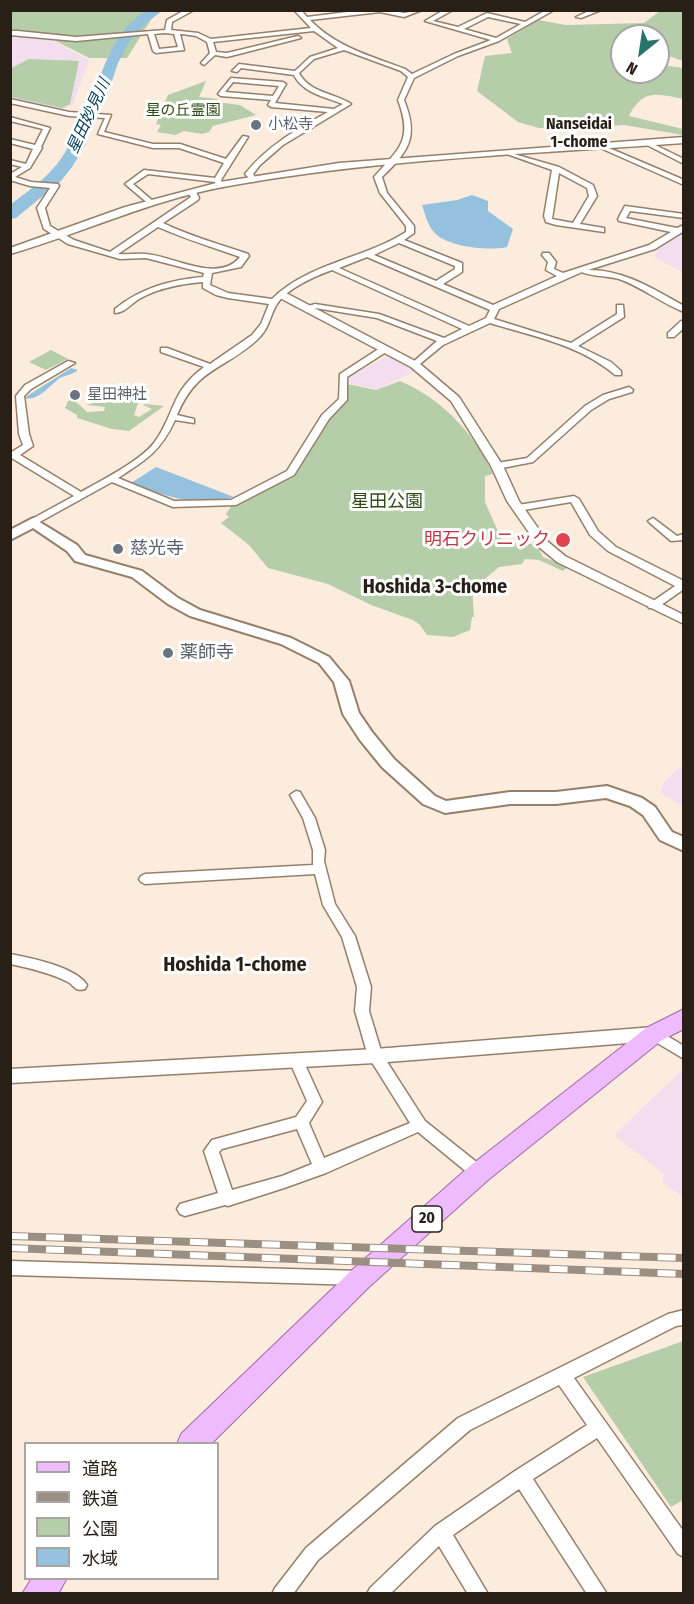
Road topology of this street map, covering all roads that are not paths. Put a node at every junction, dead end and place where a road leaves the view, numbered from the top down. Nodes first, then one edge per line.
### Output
1 (191, 10) edge
2 (297, 10) edge
3 (419, 10) edge
4 (450, 10) edge
5 (598, 10) edge
6 (382, 11) edge
7 (549, 11) edge
8 (579, 17) dead end
9 (306, 19) junction
10 (527, 24) junction
11 (315, 29) junction
12 (459, 29) junction
13 (10, 33) edge
14 (151, 33) junction
15 (168, 33) junction
16 (177, 33) junction
17 (298, 38) dead end
18 (497, 40) junction
19 (210, 41) junction
20 (344, 48) junction
21 (156, 51) junction
22 (145, 52) dead end
23 (213, 53) junction
24 (265, 60) dead end
25 (204, 63) dead end
26 (238, 67) dead end
27 (258, 69) junction
28 (296, 73) junction
29 (411, 77) junction
30 (275, 98) junction
31 (10, 101) edge
32 (336, 111) junction
33 (10, 119) edge
34 (245, 137) dead end
35 (684, 140) edge
36 (10, 141) edge
37 (647, 143) junction
38 (600, 146) junction
39 (39, 148) junction
40 (509, 153) junction
41 (396, 160) junction
42 (10, 162) edge
43 (228, 162) junction
44 (684, 162) edge
45 (28, 167) junction
46 (556, 169) junction
47 (684, 171) edge
48 (670, 177) junction
49 (10, 178) edge
50 (254, 180) junction
51 (218, 183) junction
52 (684, 183) edge
53 (192, 192) junction
54 (150, 203) junction
55 (684, 216) edge
56 (156, 223) junction
57 (574, 226) junction
58 (681, 229) edge
59 (601, 230) dead end
60 (56, 234) junction
61 (400, 241) junction
62 (10, 251) edge
63 (112, 254) junction
64 (368, 255) junction
65 (546, 255) dead end
66 (331, 267) junction
67 (573, 272) junction
68 (207, 276) junction
69 (563, 276) junction
70 (436, 285) junction
71 (278, 298) junction
72 (620, 307) dead end
73 (306, 308) junction
74 (495, 309) junction
75 (684, 310) edge
76 (118, 311) dead end
77 (489, 320) junction
78 (684, 323) edge
79 (468, 329) junction
80 (671, 335) dead end
81 (445, 341) junction
82 (571, 347) junction
83 (165, 349) dead end
84 (383, 350) junction
85 (71, 363) dead end
86 (416, 365) junction
87 (211, 367) junction
88 (618, 373) dead end
89 (628, 390) dead end
90 (172, 416) junction
91 (191, 422) dead end
92 (497, 466) junction
93 (111, 478) junction
94 (81, 496) junction
95 (518, 508) junction
96 (653, 520) dead end
97 (33, 522) junction
98 (10, 536) edge
99 (684, 537) edge
100 (683, 584) edge
101 (652, 606) junction
102 (684, 620) edge
103 (296, 795) dead end
104 (684, 845) edge
105 (321, 869) junction
106 (145, 879) dead end
107 (10, 959) edge
108 (80, 985) dead end
109 (684, 1018) edge
110 (654, 1034) junction
111 (684, 1054) edge
112 (375, 1056) junction
113 (296, 1060) junction
114 (10, 1076) edge
115 (301, 1122) junction
116 (420, 1125) junction
117 (321, 1168) junction
118 (479, 1173) junction
119 (228, 1199) junction
120 (185, 1209) dead end
121 (10, 1268) edge
122 (361, 1278) junction
123 (684, 1317) edge
124 (562, 1375) junction
125 (598, 1428) junction
126 (192, 1442) edge
127 (521, 1477) junction
128 (441, 1532) junction
129 (684, 1548) edge
130 (51, 1580) edge
131 (37, 1593) edge
132 (281, 1593) edge
133 (376, 1593) edge
134 (479, 1593) edge
135 (598, 1593) edge

1 - 15 street
2 - 9 street
3 - 6 street
4 - 12 street
5 - 8 street
6 - 9 street
7 - 10 street
9 - 11 street
10 - 12 street
10 - 18 street
11 - 19 street
11 - 20 street
12 - 18 street
13 - 14 street
14 - 15 street
14 - 21 street
15 - 16 street
16 - 19 street
16 - 21 street
17 - 23 street
18 - 29 street
19 - 23 street
20 - 28 street
20 - 29 street
21 - 22 street
23 - 25 street
24 - 27 street
26 - 27 street
27 - 28 street
28 - 32 street
29 - 41 street
30 - 30 street
30 - 32 street
31 - 43 street
32 - 50 street
33 - 39 street
34 - 43 street
35 - 37 street
36 - 39 street
37 - 38 street
37 - 44 street
38 - 40 street
38 - 48 street
39 - 45 street
40 - 41 street
40 - 46 street
41 - 50 street
41 - 61 street
42 - 45 street
43 - 51 street
45 - 49 street
46 - 57 street
46 - 57 street
47 - 48 street
48 - 52 street
49 - 60 street
50 - 51 street
51 - 53 street
51 - 54 street
53 - 54 street
53 - 56 street
54 - 60 street
55 - 58 street
56 - 63 street
56 - 68 street
57 - 59 street
58 - 67 street
60 - 62 street
60 - 63 street
61 - 64 street
61 - 70 street
63 - 68 street
64 - 66 street
64 - 70 street
65 - 69 street
66 - 71 street
66 - 79 street
67 - 69 street
67 - 75 street
68 - 71 street
68 - 76 street
69 - 74 street
70 - 74 street
71 - 73 street
71 - 87 street
72 - 82 street
73 - 81 street
73 - 84 street
74 - 77 street
77 - 79 street
77 - 82 street
78 - 80 street
79 - 81 street
81 - 86 street
82 - 88 street
83 - 87 street
84 - 86 street
84 - 93 street
85 - 94 street
86 - 92 street
87 - 90 street
89 - 92 street
90 - 91 street
90 - 93 street
92 - 95 street
93 - 94 street
94 - 97 street
95 - 100 street
95 - 101 street
96 - 99 street
97 - 98 main road
97 - 104 main road
100 - 101 street
101 - 102 street
103 - 105 street
105 - 106 street
105 - 112 street
107 - 108 street
109 - 110 main road, 20
110 - 111 street
110 - 112 street
110 - 118 main road, 20
112 - 113 street
112 - 116 street
113 - 114 street
113 - 115 street
115 - 117 street
115 - 119 street
116 - 117 street
116 - 118 street
117 - 119 street
118 - 122 main road, 20
119 - 120 street
121 - 122 street
122 - 126 main road, 20
123 - 124 street
124 - 125 street
124 - 132 street
125 - 127 street
125 - 129 street
127 - 128 street
127 - 135 street
128 - 133 street
128 - 134 street
130 - 131 main road

